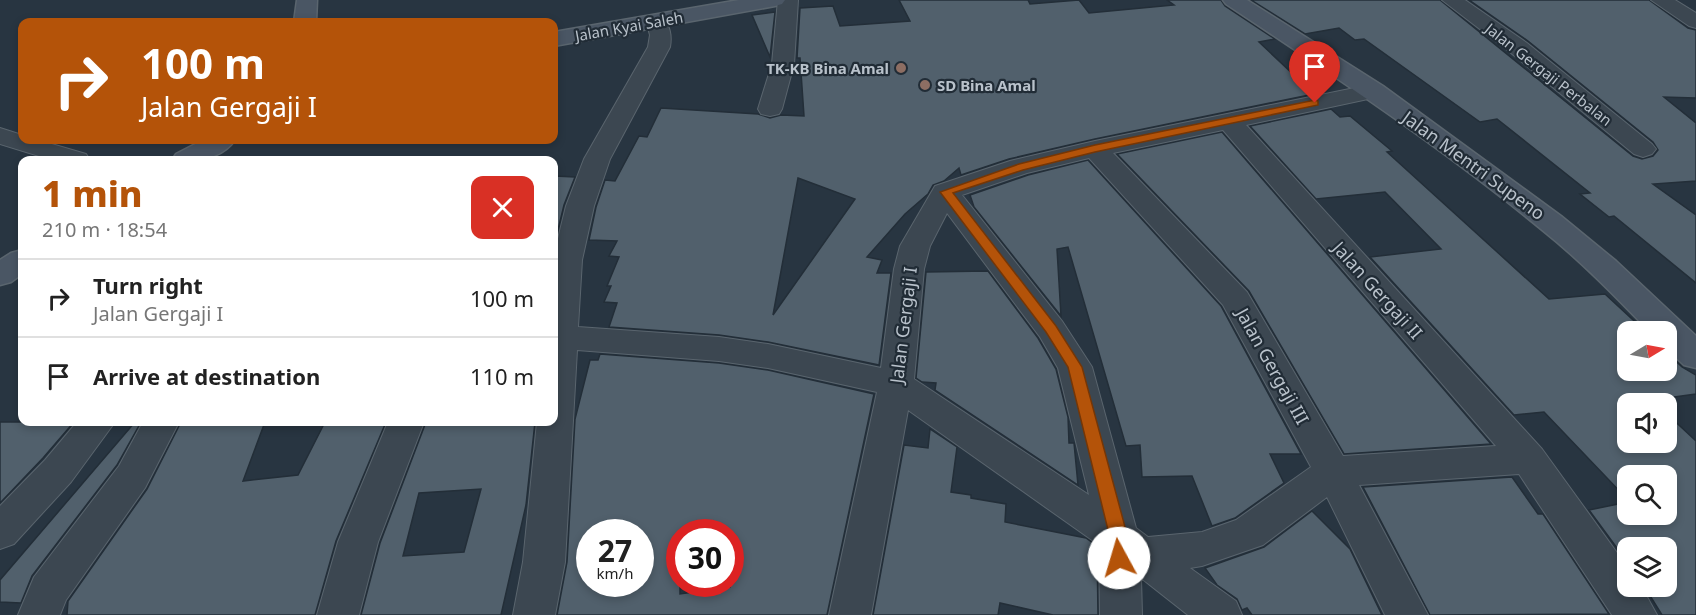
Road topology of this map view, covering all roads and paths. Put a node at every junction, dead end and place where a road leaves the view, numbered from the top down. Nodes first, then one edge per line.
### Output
1 (307, 0) edge
2 (775, 0) edge
3 (788, 0) edge
4 (1233, 0) edge
5 (1452, 0) edge
6 (1661, 0) edge
7 (305, 18) edge
8 (656, 21) junction
9 (1696, 22) edge
10 (558, 38) edge
11 (1374, 91) junction
12 (770, 109) dead end
13 (1227, 120) junction
14 (0, 136) edge
15 (18, 142) edge
16 (26, 144) edge
17 (215, 144) edge
18 (1095, 149) junction
19 (1643, 149) dead end
20 (64, 156) edge
21 (193, 156) edge
22 (945, 192) junction
23 (18, 264) edge
24 (0, 275) edge
25 (558, 337) edge
26 (1696, 356) edge
27 (896, 384) junction
28 (94, 426) edge
29 (159, 426) edge
30 (404, 426) edge
31 (552, 426) edge
32 (1529, 459) junction
33 (1333, 472) junction
34 (0, 532) edge
35 (1130, 547) junction
36 (39, 615) edge
37 (338, 615) edge
38 (534, 615) edge
39 (850, 615) edge
40 (1120, 615) edge
41 (1221, 615) edge
42 (1407, 615) edge
43 (1636, 615) edge

1 - 7 main road
2 - 8 main road, Jalan Kyai Saleh
3 - 12 street
4 - 11 main road, Jalan Mentri Supeno
5 - 19 street, Jalan Gergaji Perbalan
6 - 9 street
8 - 10 main road, Jalan Kyai Saleh
8 - 25 street
11 - 13 street
11 - 26 main road, Jalan Mentri Supeno
13 - 18 street
13 - 32 street, Jalan Gergaji II
14 - 15 street
16 - 20 street
17 - 21 main road
18 - 22 street
18 - 33 street, Jalan Gergaji III
22 - 27 street, Jalan Gergaji I
22 - 35 street
23 - 24 main road
25 - 27 street
27 - 35 street
27 - 39 street, Jalan Gergaji I
28 - 34 street
29 - 36 street
30 - 37 street
31 - 38 street
32 - 33 street
32 - 43 street, Jalan Gergaji II
33 - 35 street
33 - 42 street, Jalan Gergaji III
35 - 40 street
35 - 41 street

